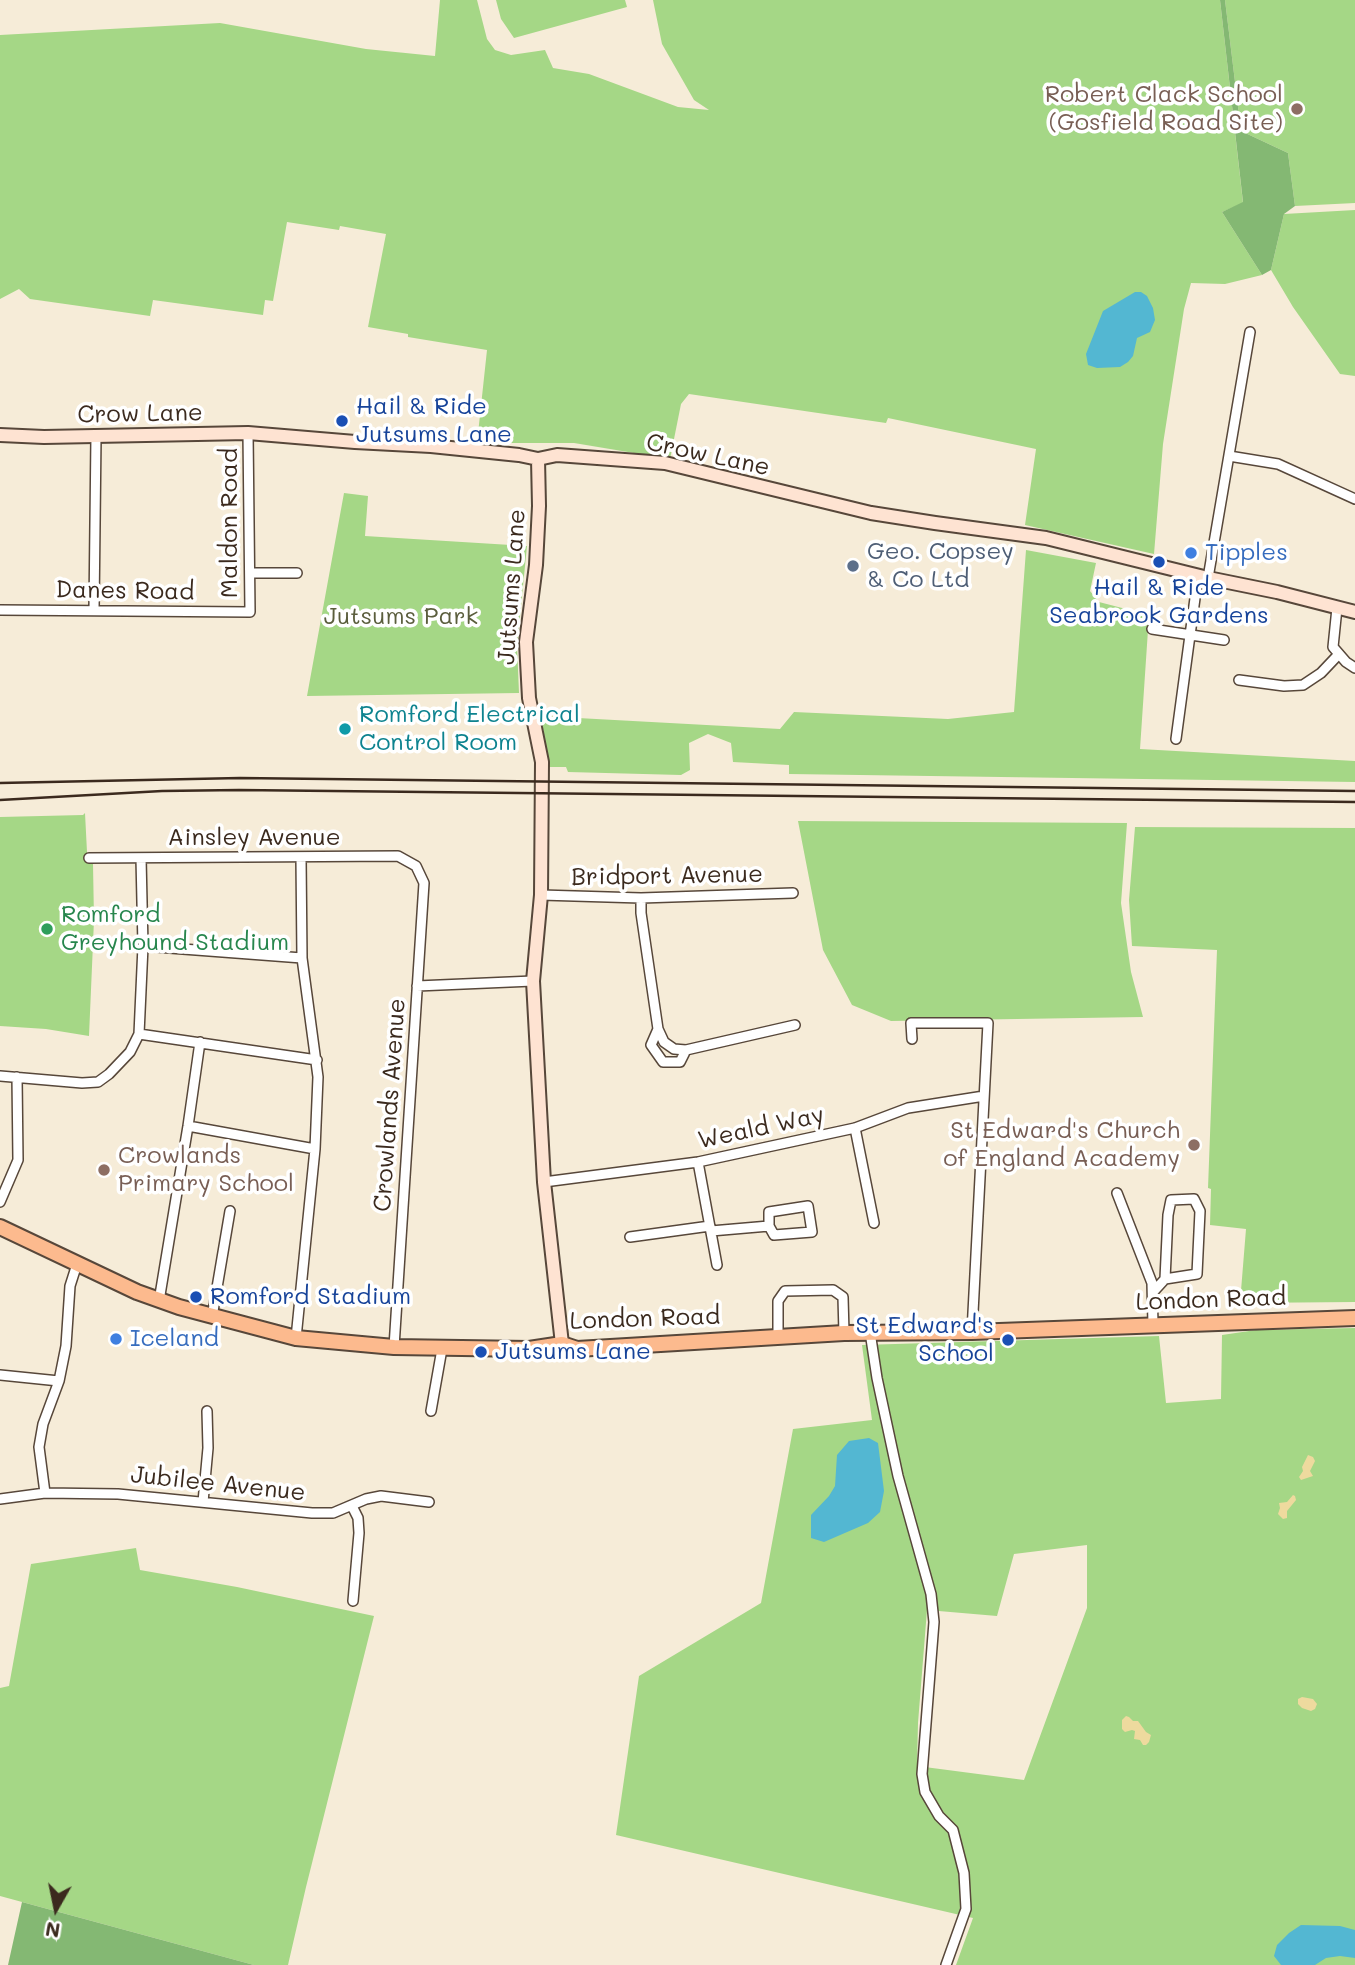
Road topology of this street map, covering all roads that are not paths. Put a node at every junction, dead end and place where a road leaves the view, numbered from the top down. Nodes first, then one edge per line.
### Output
1 (1250, 332) dead end
2 (248, 433) junction
3 (0, 435) edge
4 (96, 436) junction
5 (1229, 456) junction
6 (538, 458) junction
7 (1355, 499) edge
8 (250, 573) junction
9 (297, 573) dead end
10 (1203, 577) junction
11 (1337, 608) junction
12 (0, 610) edge
13 (94, 610) junction
14 (250, 612) joint
15 (1355, 612) edge
16 (1152, 629) dead end
17 (1190, 636) junction
18 (1224, 640) dead end
19 (1339, 654) junction
20 (1355, 668) edge
21 (1239, 680) dead end
22 (1176, 739) dead end
23 (89, 858) dead end
24 (141, 858) junction
25 (302, 858) junction
26 (416, 866) joint
27 (793, 893) dead end
28 (541, 895) junction
29 (641, 898) junction
30 (143, 946) junction
31 (302, 958) junction
32 (533, 981) junction
33 (417, 986) junction
34 (795, 1025) dead end
35 (658, 1029) junction
36 (139, 1034) junction
37 (912, 1039) dead end
38 (200, 1042) junction
39 (686, 1050) junction
40 (317, 1060) junction
41 (0, 1076) edge
42 (17, 1077) junction
43 (984, 1096) junction
44 (188, 1126) junction
45 (855, 1128) junction
46 (315, 1149) junction
47 (698, 1162) junction
48 (544, 1182) junction
49 (1117, 1193) dead end
50 (0, 1202) edge
51 (230, 1211) dead end
52 (874, 1223) dead end
53 (769, 1226) junction
54 (0, 1227) edge
55 (710, 1229) junction
56 (630, 1237) dead end
57 (77, 1264) junction
58 (717, 1265) dead end
59 (1165, 1279) junction
60 (1154, 1291) junction
61 (159, 1301) junction
62 (212, 1317) junction
63 (1355, 1318) edge
64 (1153, 1325) junction
65 (870, 1332) junction
66 (972, 1332) junction
67 (844, 1333) junction
68 (778, 1336) junction
69 (296, 1338) junction
70 (562, 1344) junction
71 (394, 1348) junction
72 (442, 1349) junction
73 (0, 1375) edge
74 (59, 1381) junction
75 (207, 1411) dead end
76 (431, 1411) dead end
77 (45, 1493) junction
78 (0, 1499) edge
79 (202, 1502) junction
80 (429, 1502) dead end
81 (352, 1506) junction
82 (353, 1601) dead end
83 (946, 1965) edge

1 - 5 street
2 - 4 street, Crow Lane
2 - 6 street, Crow Lane
2 - 8 street, Maldon Road
3 - 4 street, Crow Lane
4 - 13 street
5 - 7 street
5 - 10 street
6 - 10 street, Crow Lane
6 - 28 street, Jutsums Lane
8 - 9 street
8 - 14 street, Maldon Road
10 - 11 street, Crow Lane
10 - 17 street
11 - 15 street, Crow Lane
11 - 19 street
12 - 13 street, Danes Road
13 - 14 street, Danes Road
16 - 17 street
17 - 18 street
17 - 22 street
19 - 20 street
19 - 21 street
23 - 24 street, Ainsley Avenue
24 - 25 street, Ainsley Avenue
24 - 30 street
25 - 26 street, Ainsley Avenue
25 - 31 street
26 - 33 street, Crowlands Avenue
27 - 29 street, Bridport Avenue
28 - 29 street, Bridport Avenue
28 - 32 street, Jutsums Lane
29 - 35 street
30 - 31 street
30 - 36 street
31 - 40 street
32 - 33 street
32 - 48 street, Jutsums Lane
33 - 71 street, Crowlands Avenue
34 - 39 street
35 - 39 street
35 - 39 street
36 - 38 street
36 - 42 street
37 - 43 street
38 - 40 street
38 - 44 street
40 - 46 street
41 - 42 street
42 - 50 street
43 - 45 street, Weald Way
43 - 66 street
44 - 46 street
44 - 61 street
45 - 47 street, Weald Way
45 - 52 street
46 - 69 street
47 - 48 street, Weald Way
47 - 55 street
48 - 70 street, Jutsums Lane
49 - 60 street
51 - 62 street
53 - 53 street
53 - 55 street
54 - 57 main road, London Road
55 - 56 street
55 - 58 street
57 - 61 main road, London Road
57 - 74 street
59 - 59 street
59 - 60 street
60 - 64 street
61 - 62 main road, London Road
62 - 69 main road, London Road
63 - 64 main road, London Road
64 - 66 main road, London Road
65 - 66 main road, London Road
65 - 67 main road, London Road
65 - 83 street
67 - 68 main road, London Road
67 - 68 street
68 - 70 main road, London Road
69 - 71 main road, London Road
70 - 72 main road, London Road
71 - 72 main road, London Road
72 - 76 street
73 - 74 street
74 - 77 street
75 - 79 street
77 - 78 street, Jubilee Avenue
77 - 79 street, Jubilee Avenue
79 - 81 street, Jubilee Avenue
80 - 81 street, Jubilee Avenue
81 - 82 street

